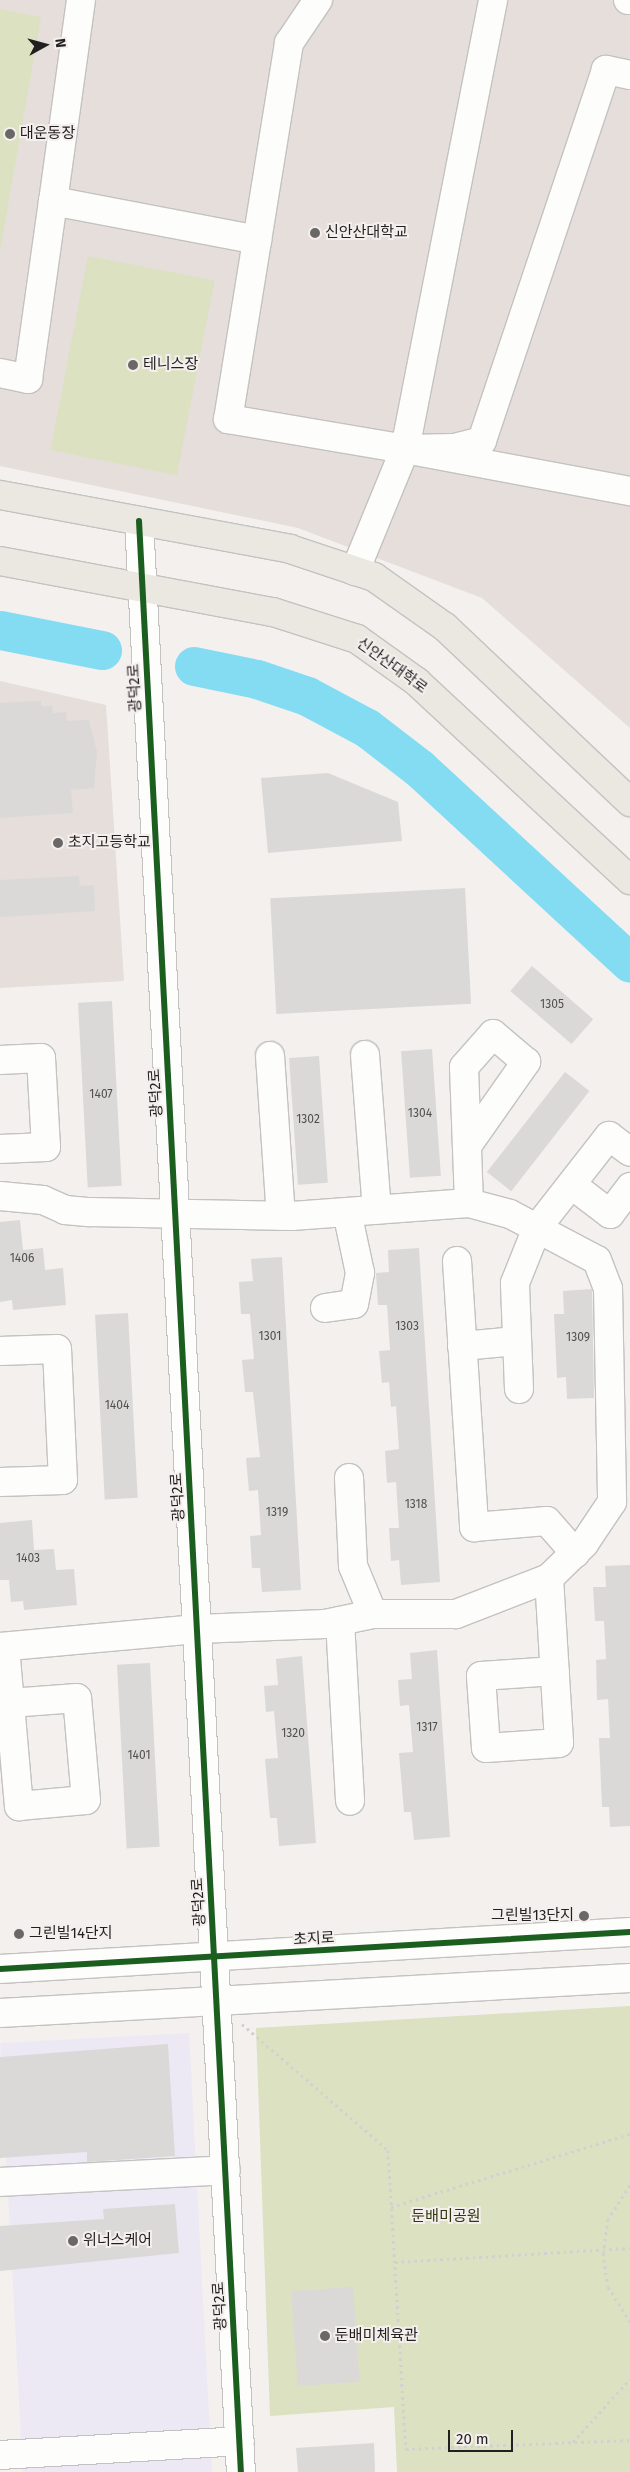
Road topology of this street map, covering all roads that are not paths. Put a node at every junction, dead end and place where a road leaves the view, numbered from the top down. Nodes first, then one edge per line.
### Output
1 (80, 0) edge
2 (318, 0) edge
3 (493, 0) edge
4 (630, 75) edge
5 (53, 201) junction
6 (257, 240) junction
7 (0, 374) edge
8 (405, 449) junction
9 (630, 491) edge
10 (0, 495) edge
11 (139, 521) junction
12 (0, 561) edge
13 (355, 571) junction
14 (142, 587) junction
15 (630, 802) edge
16 (630, 880) edge
17 (270, 1056) dead end
18 (365, 1056) dead end
19 (0, 1060) edge
20 (467, 1146) dead end
21 (0, 1150) edge
22 (630, 1152) edge
23 (572, 1185) junction
24 (630, 1186) edge
25 (0, 1196) edge
26 (469, 1204) junction
27 (175, 1210) junction
28 (377, 1210) junction
29 (347, 1212) junction
30 (282, 1216) junction
31 (536, 1228) junction
32 (457, 1261) dead end
33 (619, 1292) edge
34 (325, 1308) dead end
35 (517, 1341) junction
36 (462, 1346) junction
37 (0, 1351) edge
38 (519, 1389) dead end
39 (349, 1478) dead end
40 (0, 1482) edge
41 (575, 1553) junction
42 (549, 1578) junction
43 (373, 1614) junction
44 (340, 1621) junction
45 (197, 1628) junction
46 (3, 1647) edge
47 (555, 1671) dead end
48 (10, 1703) dead end
49 (350, 1801) dead end
50 (630, 1932) edge
51 (214, 1958) junction
52 (0, 1969) edge
53 (630, 1978) edge
54 (217, 2002) junction
55 (0, 2014) edge
56 (226, 2170) junction
57 (0, 2182) edge
58 (240, 2441) junction
59 (0, 2455) edge
60 (241, 2472) edge

1 - 5 street
2 - 6 street
3 - 8 street
4 - 8 street
5 - 6 street
5 - 7 street
6 - 8 street
8 - 9 street
8 - 13 street
10 - 11 main road
11 - 13 main road
11 - 14 street, 광덕2로
12 - 14 main road, 신안산대학로
13 - 15 main road
14 - 16 main road, 신안산대학로
14 - 27 street, 광덕2로
17 - 30 street
18 - 28 street
19 - 21 street
20 - 26 street
22 - 23 street
23 - 24 street
23 - 31 street
25 - 27 street
26 - 28 street
26 - 31 street
27 - 30 street
27 - 45 street, 광덕2로
28 - 29 street
29 - 30 street
29 - 34 street
31 - 33 street
31 - 35 street
32 - 36 street
33 - 41 street
35 - 36 street
35 - 38 street
36 - 41 street
37 - 40 street
39 - 43 street
41 - 42 street
42 - 43 street
42 - 47 street
43 - 44 street
44 - 45 street
44 - 49 street
45 - 46 street
45 - 51 street, 광덕2로
46 - 48 street
50 - 51 street, 초지로
51 - 52 street, 초지로
51 - 54 street, 광덕2로
53 - 54 street
54 - 55 street
54 - 56 street, 광덕2로
56 - 57 street
56 - 58 street, 광덕2로
58 - 59 street
58 - 60 street, 광덕2로

